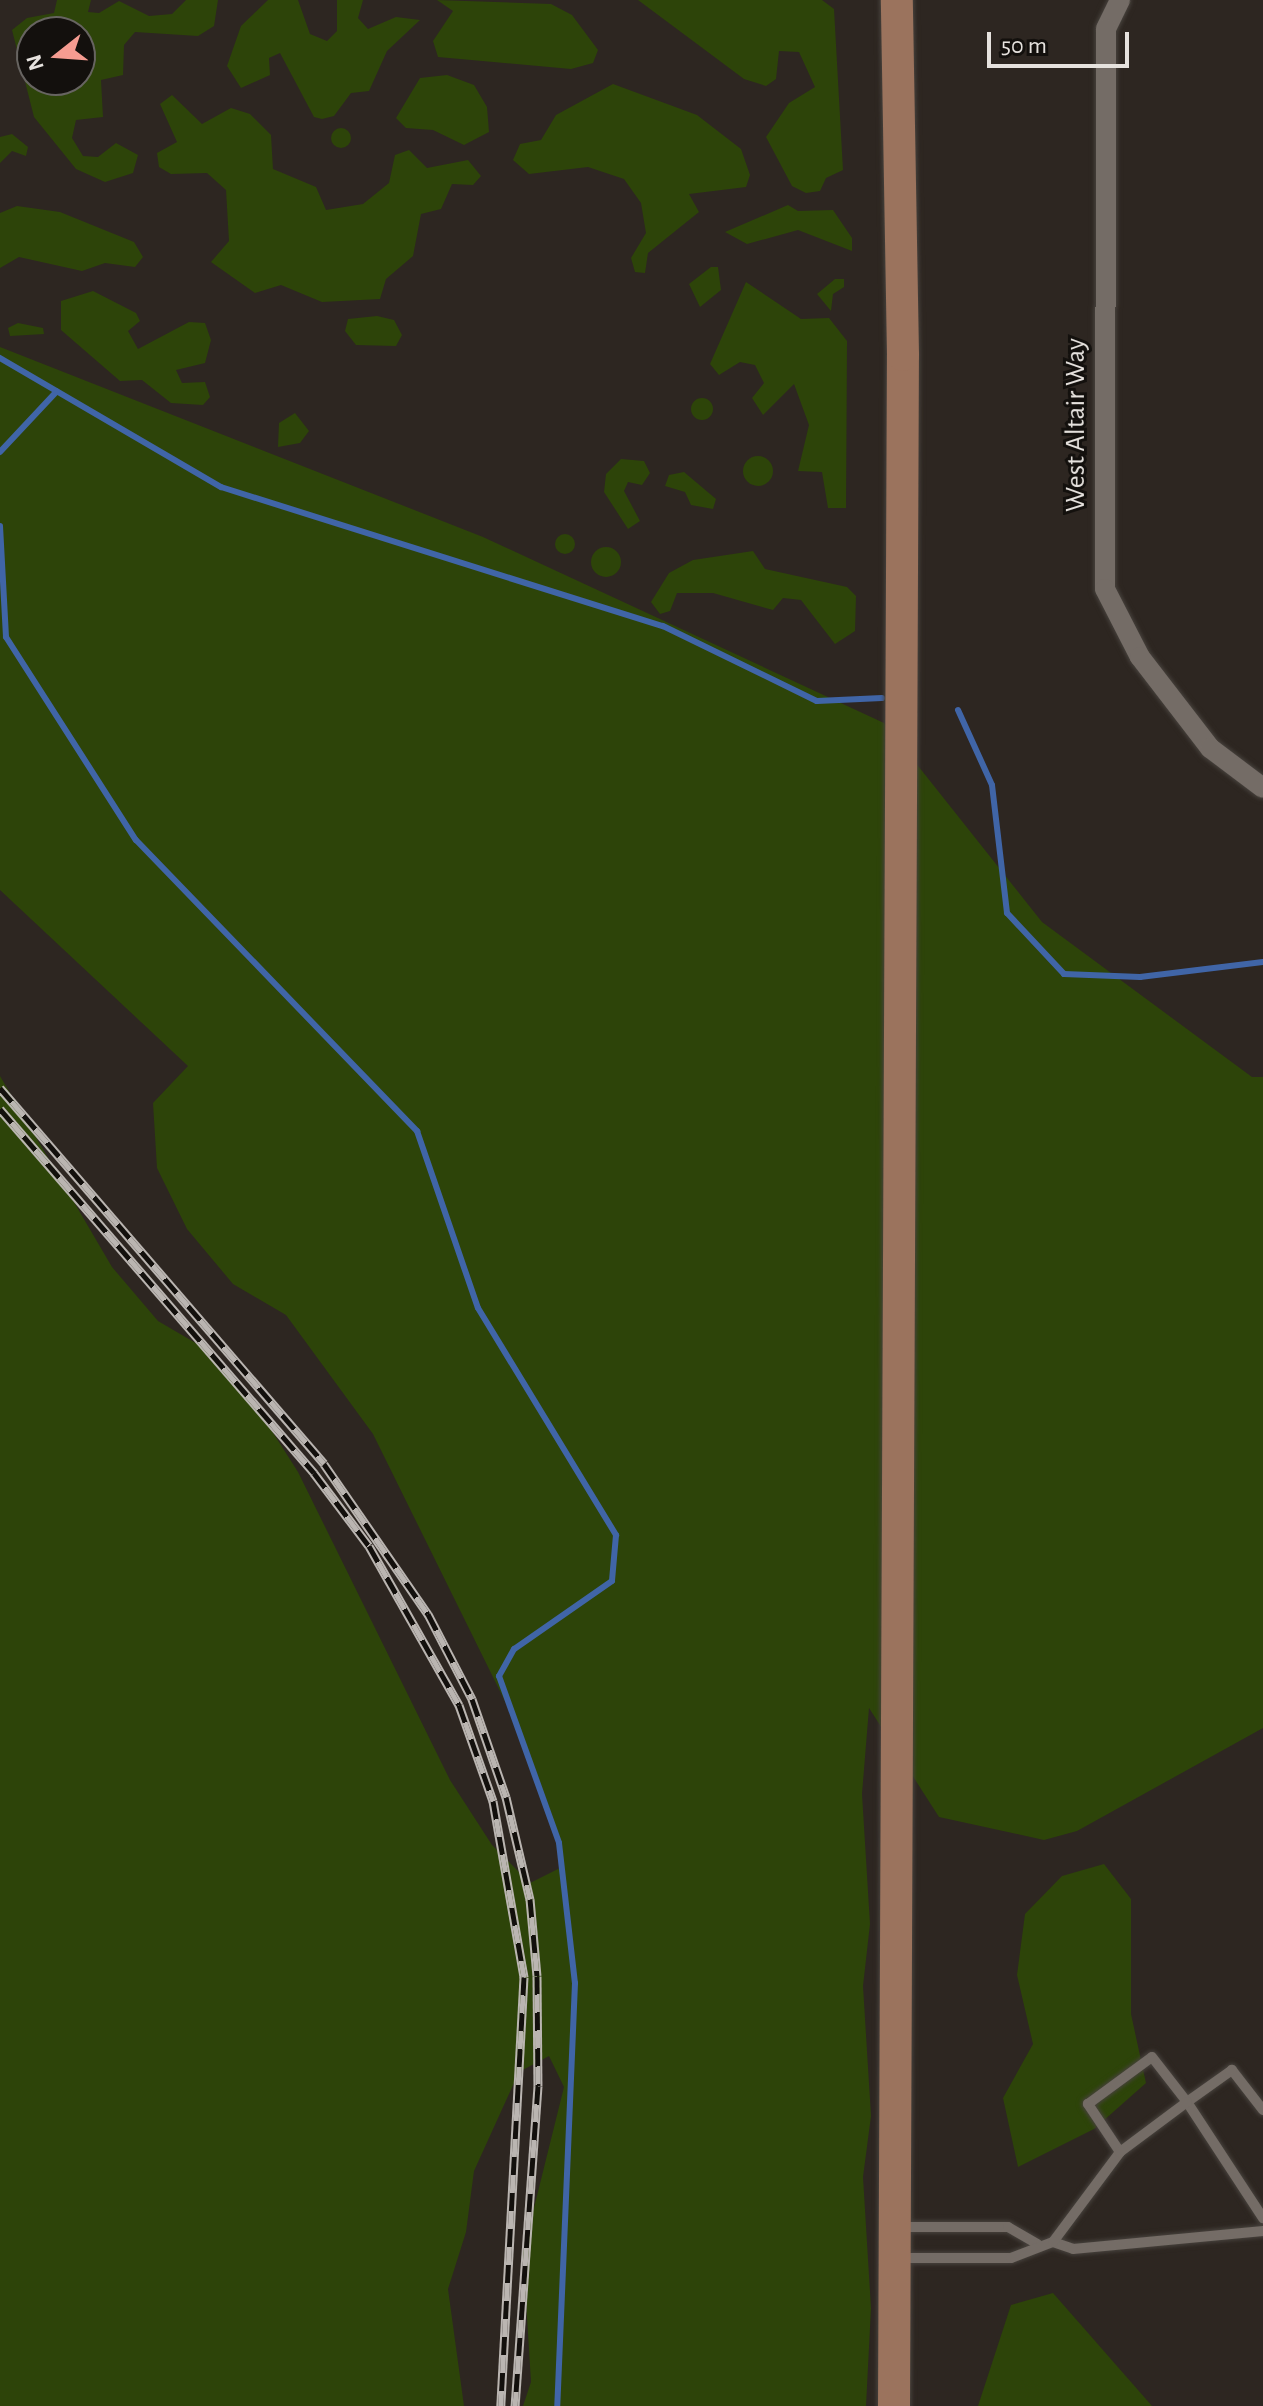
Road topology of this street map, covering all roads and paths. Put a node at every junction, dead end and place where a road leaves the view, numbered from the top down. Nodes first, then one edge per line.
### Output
1 (897, 0) edge
2 (1116, 2) edge
3 (1263, 788) edge
4 (1187, 2102) junction
5 (1263, 2110) edge
6 (1120, 2152) junction
7 (1263, 2218) edge
8 (1263, 2231) edge
9 (894, 2242) junction
10 (1053, 2242) junction
11 (1038, 2244) junction
12 (894, 2406) edge

1 - 9 main road
2 - 3 street, West Altair Way
4 - 5 lane
4 - 6 lane
4 - 6 lane
4 - 7 lane
6 - 10 lane
8 - 10 lane
9 - 11 lane
9 - 11 lane
9 - 12 main road
10 - 11 lane

